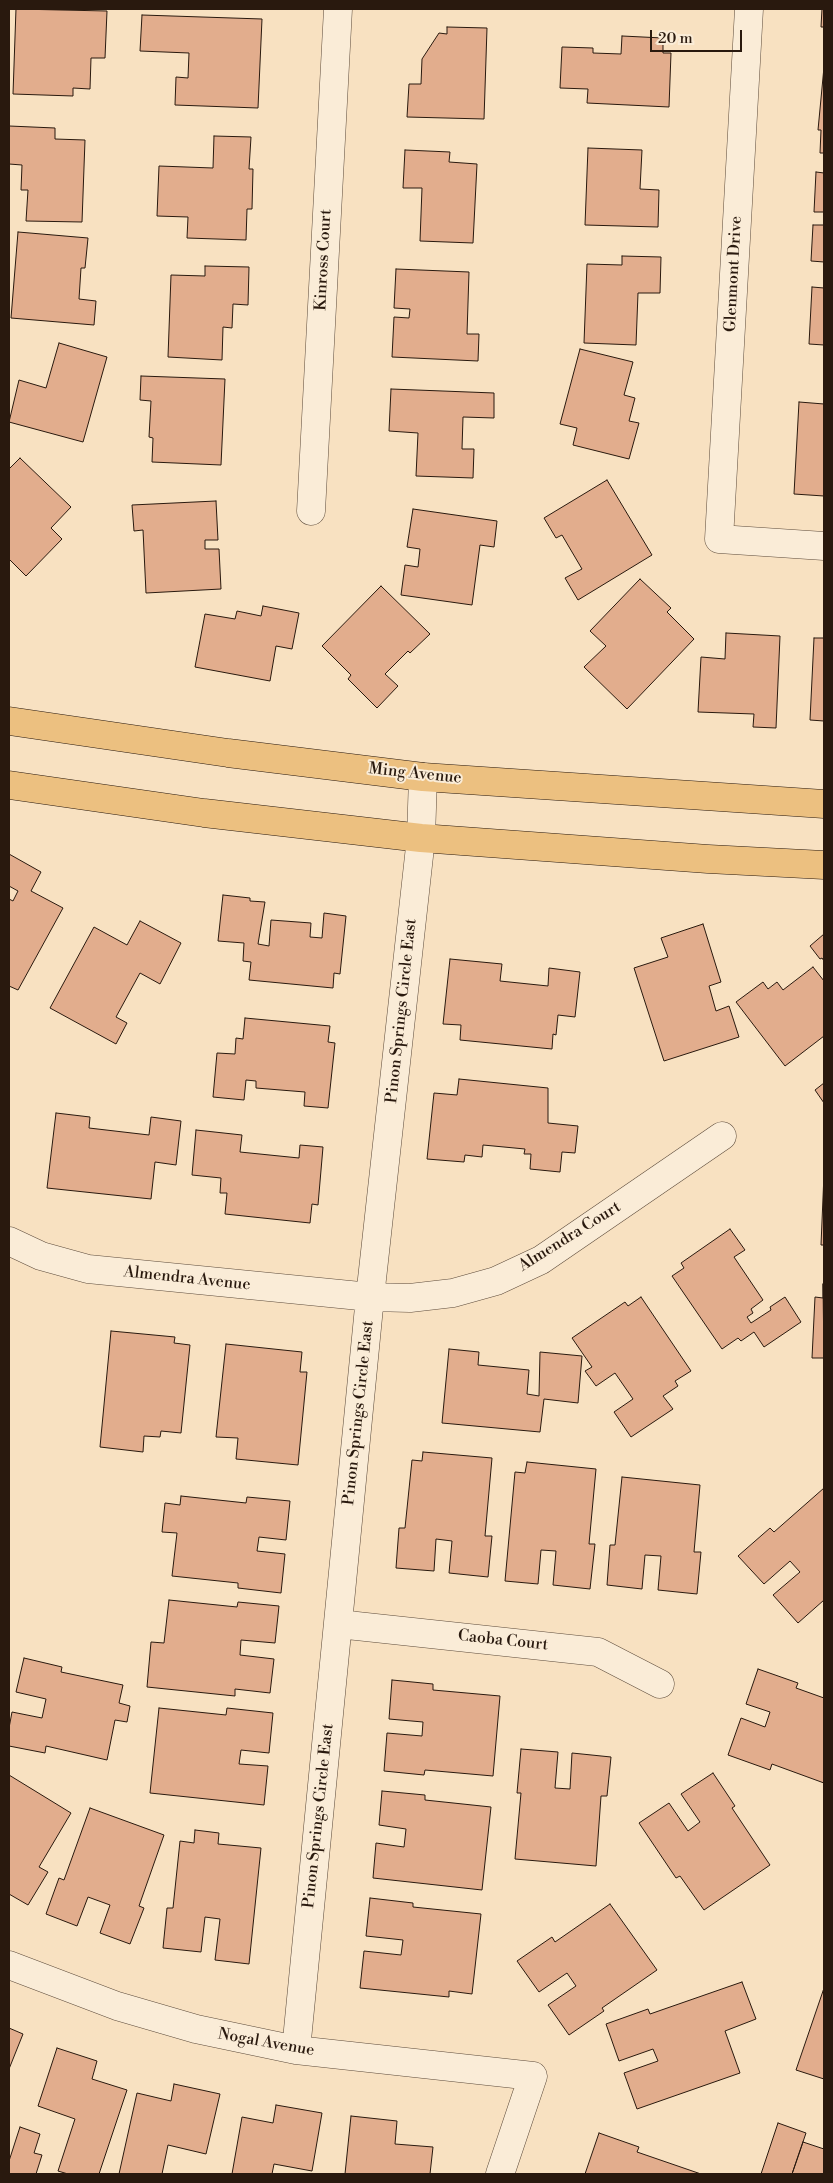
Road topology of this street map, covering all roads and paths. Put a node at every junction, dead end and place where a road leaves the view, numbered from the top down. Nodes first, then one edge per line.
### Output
1 (338, 9) edge
2 (749, 9) edge
3 (311, 511) dead end
4 (824, 546) edge
5 (9, 721) edge
6 (423, 777) junction
7 (9, 785) edge
8 (824, 804) edge
9 (422, 838) junction
10 (824, 865) edge
11 (722, 1136) dead end
12 (9, 1241) edge
13 (370, 1297) junction
14 (338, 1624) junction
15 (660, 1684) dead end
16 (9, 1965) edge
17 (296, 2050) junction
18 (500, 2174) edge

1 - 3 street, Kinross Court
2 - 4 street, Glenmont Drive
5 - 6 main road, Ming Avenue
6 - 8 main road, Ming Avenue
6 - 9 street, Pinon Springs Circle East
7 - 9 main road
9 - 10 main road
9 - 13 street, Pinon Springs Circle East
11 - 13 street, Almendra Court
12 - 13 street, Almendra Avenue
13 - 14 street, Pinon Springs Circle East
14 - 15 street, Caoba Court
14 - 17 street, Pinon Springs Circle East
16 - 17 street, Nogal Avenue
17 - 18 street, Nogal Avenue

